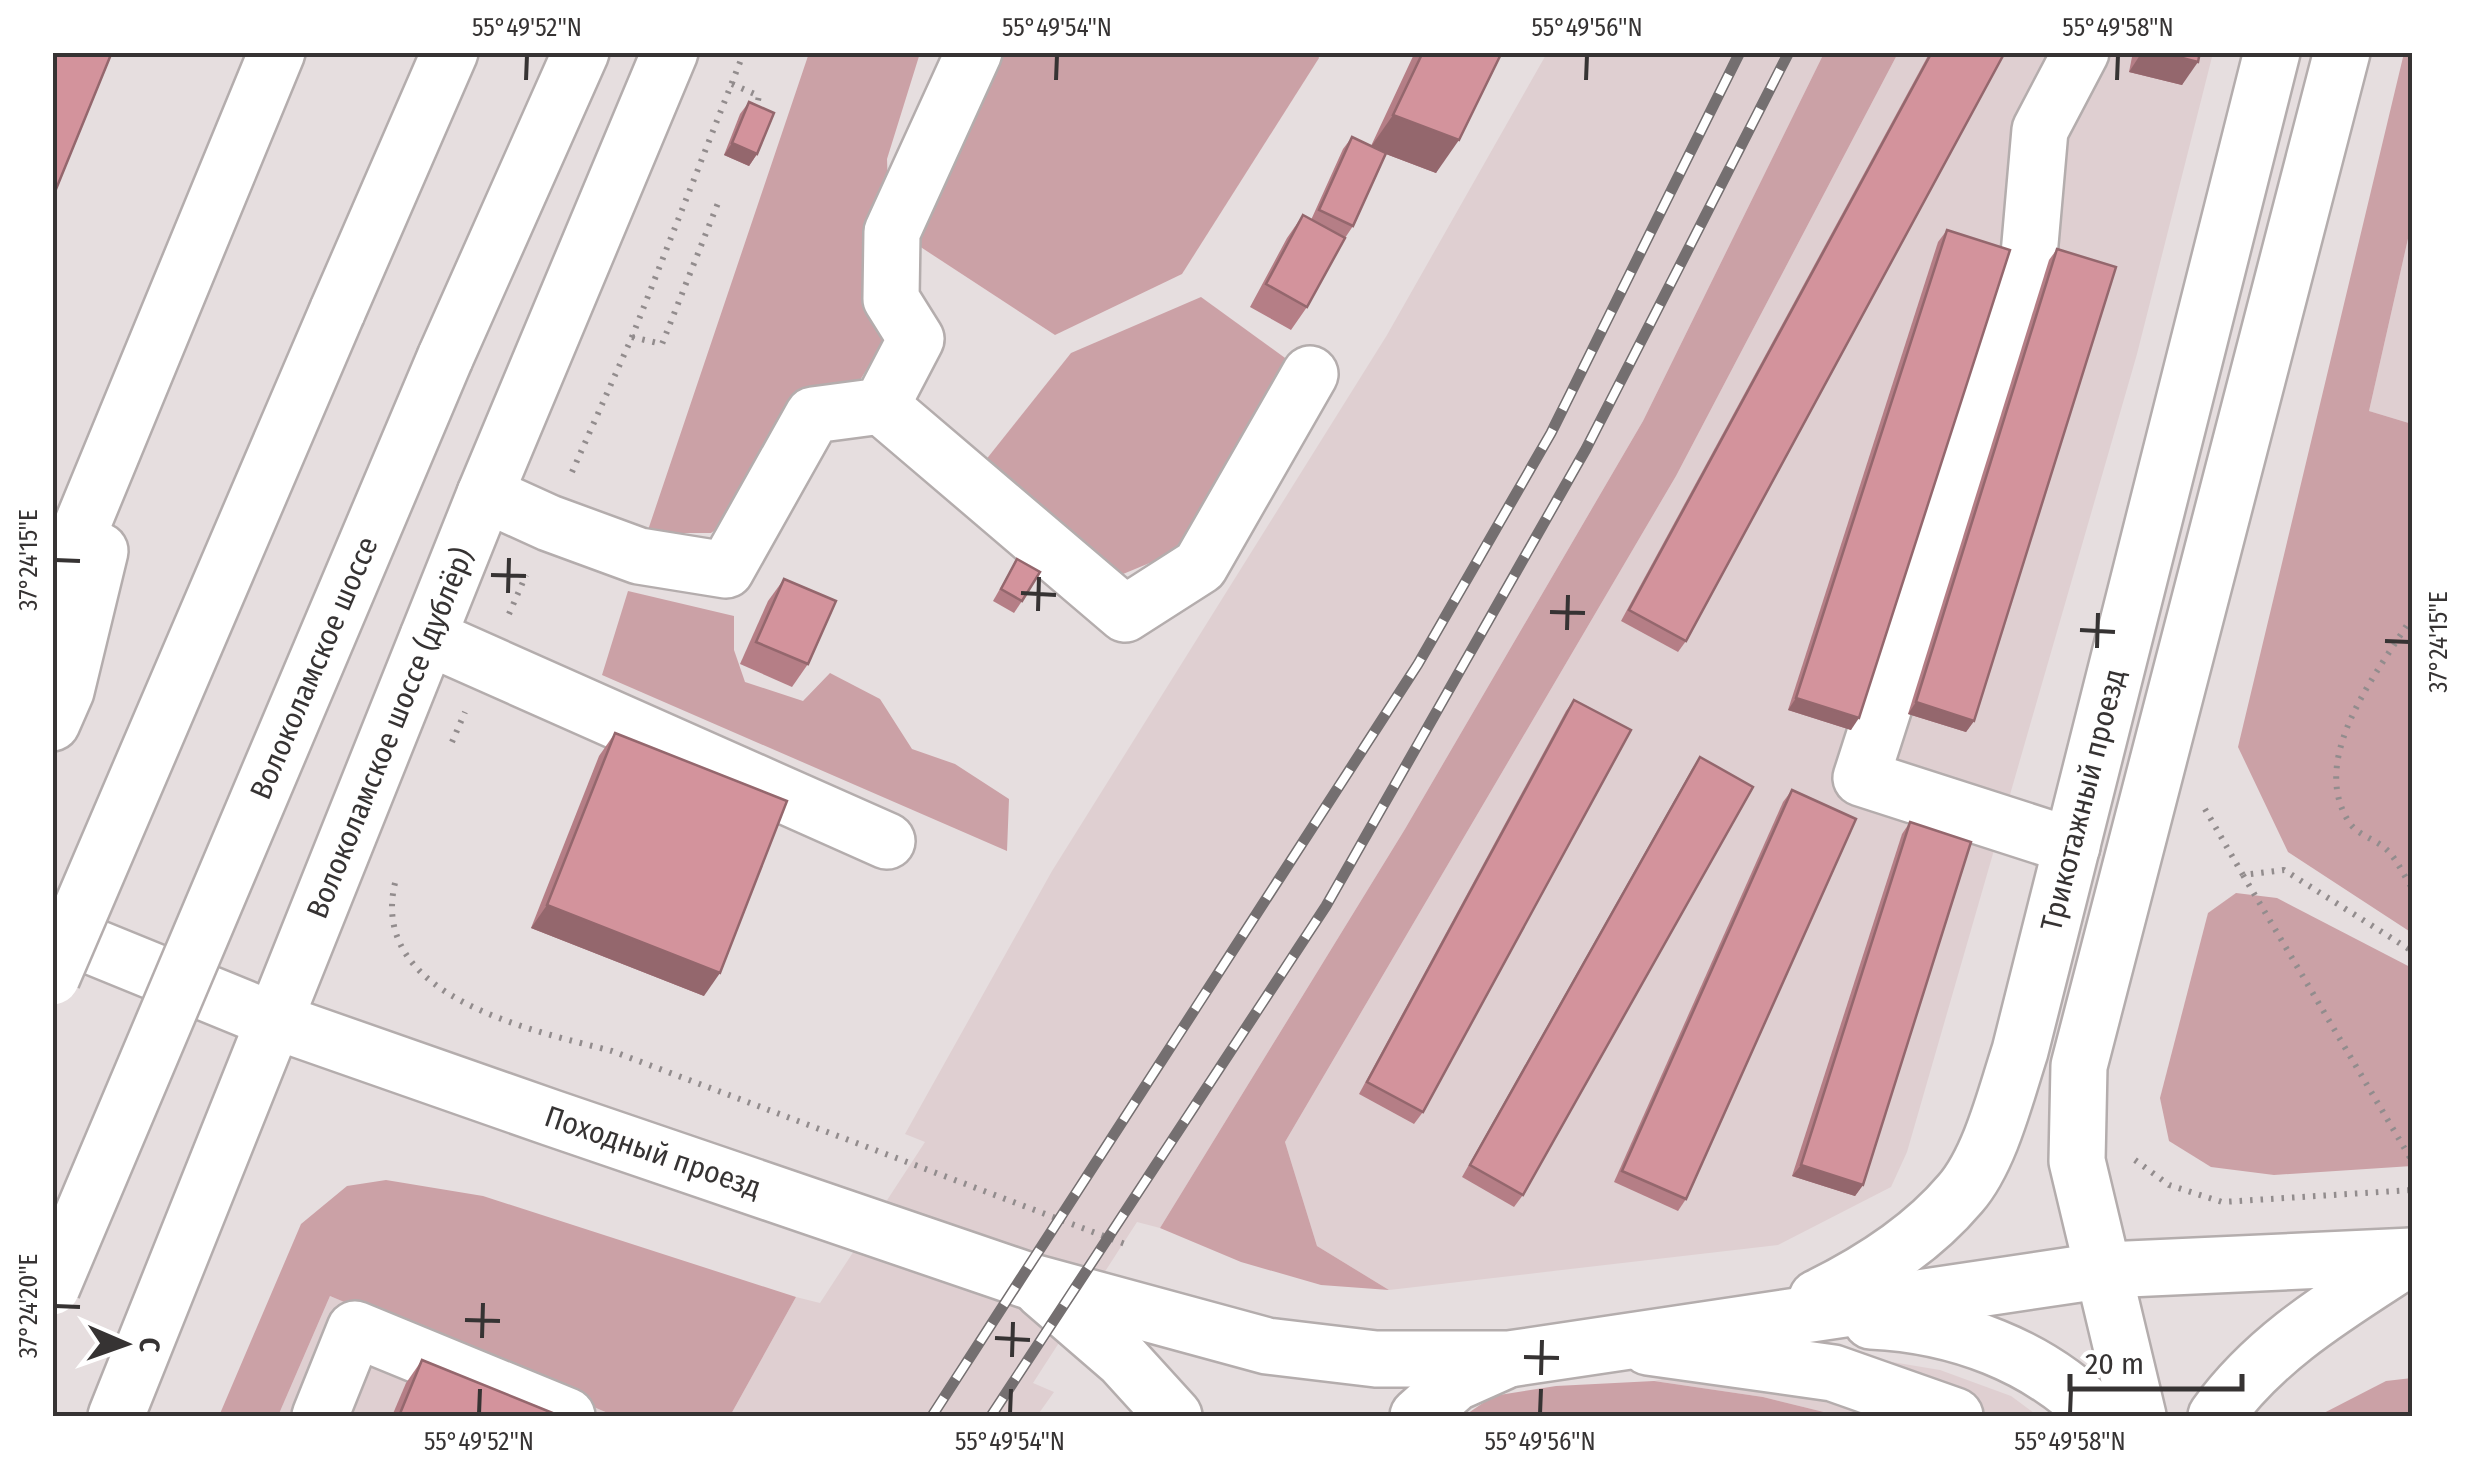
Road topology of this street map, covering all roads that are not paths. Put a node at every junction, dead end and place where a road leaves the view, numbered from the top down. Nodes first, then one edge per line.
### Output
1 (277, 52) edge
2 (450, 52) edge
3 (581, 52) edge
4 (670, 52) edge
5 (974, 52) edge
6 (2082, 52) edge
7 (2272, 52) edge
8 (2342, 52) edge
9 (1310, 374) dead end
10 (142, 379) junction
11 (881, 406) junction
12 (485, 494) junction
13 (52, 598) edge
14 (428, 637) junction
15 (52, 724) edge
16 (887, 841) dead end
17 (2072, 846) junction
18 (52, 930) edge
19 (52, 977) edge
20 (274, 1021) junction
21 (2412, 1256) edge
22 (2106, 1270) junction
23 (1032, 1282) junction
24 (52, 1287) edge
25 (1778, 1316) junction
26 (1604, 1344) junction
27 (1509, 1359) junction
28 (116, 1416) edge
29 (320, 1416) edge
30 (567, 1416) edge
31 (1174, 1416) edge
32 (1418, 1416) edge
33 (1955, 1416) edge
34 (2098, 1416) edge
35 (2138, 1416) edge
36 (2216, 1416) edge

1 - 10 main road
2 - 19 main road, bridge
3 - 24 main road, Волоколамское шоссе, bridge
4 - 12 main road, Волоколамское шоссе (дублёр)
5 - 11 main road
6 - 17 main road
7 - 17 main road, Трикотажный проезд
8 - 22 main road, Трикотажный проезд
9 - 11 main road
10 - 13 main road
10 - 15 main road
11 - 12 main road
12 - 14 main road, Волоколамское шоссе (дублёр)
14 - 16 main road
14 - 20 main road, Волоколамское шоссе (дублёр)
17 - 25 main road, Трикотажный проезд
18 - 20 main road, Походный проезд
20 - 23 main road, Походный проезд
20 - 28 main road, Волоколамское шоссе (дублёр)
21 - 22 main road
21 - 36 main road
22 - 25 main road
22 - 35 main road, Трикотажный проезд
23 - 27 main road, Походный проезд
23 - 31 main road
25 - 26 main road
25 - 34 main road
26 - 27 main road
26 - 33 main road
27 - 32 main road
29 - 30 main road

